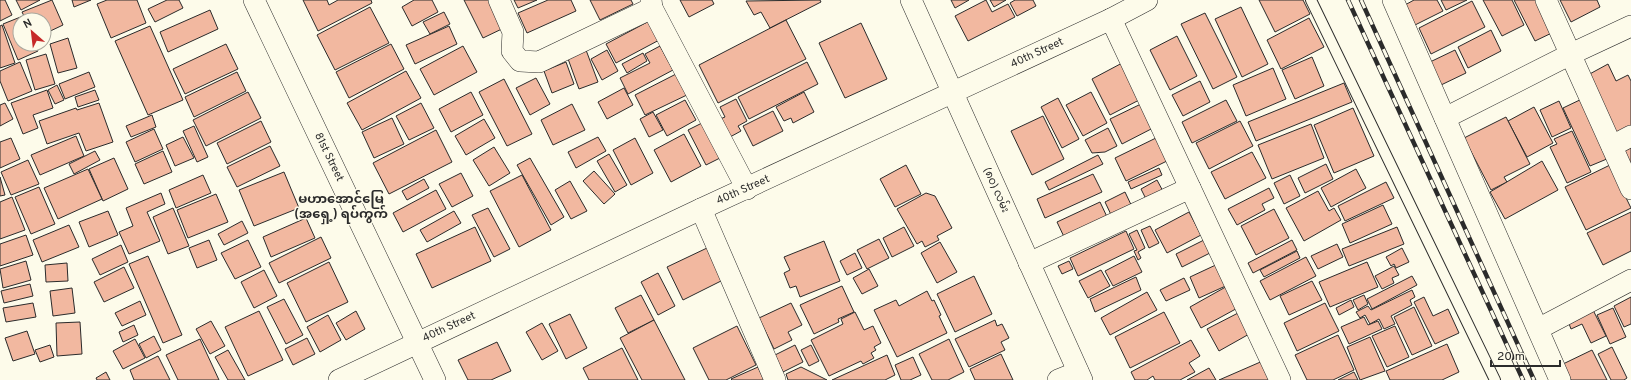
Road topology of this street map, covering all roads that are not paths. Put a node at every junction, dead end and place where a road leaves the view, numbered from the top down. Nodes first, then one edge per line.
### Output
1 (254, 0) edge
2 (499, 0) edge
3 (911, 0) edge
4 (1147, 0) edge
5 (1311, 0) edge
6 (1393, 0) edge
7 (1546, 0) edge
8 (652, 4) edge
9 (1111, 19) junction
10 (1631, 26) edge
11 (1571, 54) junction
12 (952, 92) junction
13 (1445, 118) junction
14 (1631, 136) edge
15 (1612, 146) junction
16 (1190, 188) junction
17 (747, 189) junction
18 (1631, 189) edge
19 (701, 209) junction
20 (1029, 263) junction
21 (1631, 280) edge
22 (1538, 329) junction
23 (418, 342) junction
24 (1080, 376) edge
25 (339, 380) edge
26 (435, 380) edge
27 (776, 380) edge
28 (1058, 380) edge
29 (1280, 380) edge
30 (1495, 380) edge
31 (1560, 380) edge

1 - 23 street, 81st Street
2 - 8 street
3 - 12 street, (၈၀) လမ်း
4 - 9 street, 40th Street
5 - 30 lane
6 - 13 street
7 - 11 street
8 - 17 street
9 - 12 street, 40th Street
9 - 16 street
10 - 11 street
11 - 13 street
11 - 15 street
12 - 17 street, 40th Street
12 - 20 street, (၈၀) လမ်း
13 - 22 street
14 - 15 street
15 - 18 street
16 - 20 street
16 - 29 street
17 - 19 street, 40th Street
19 - 23 street, 40th Street
19 - 27 street
20 - 24 street, (၈၀) လမ်း
21 - 22 street
22 - 31 street
23 - 25 street, 40th Street
23 - 26 street, 81st Street
24 - 28 street

